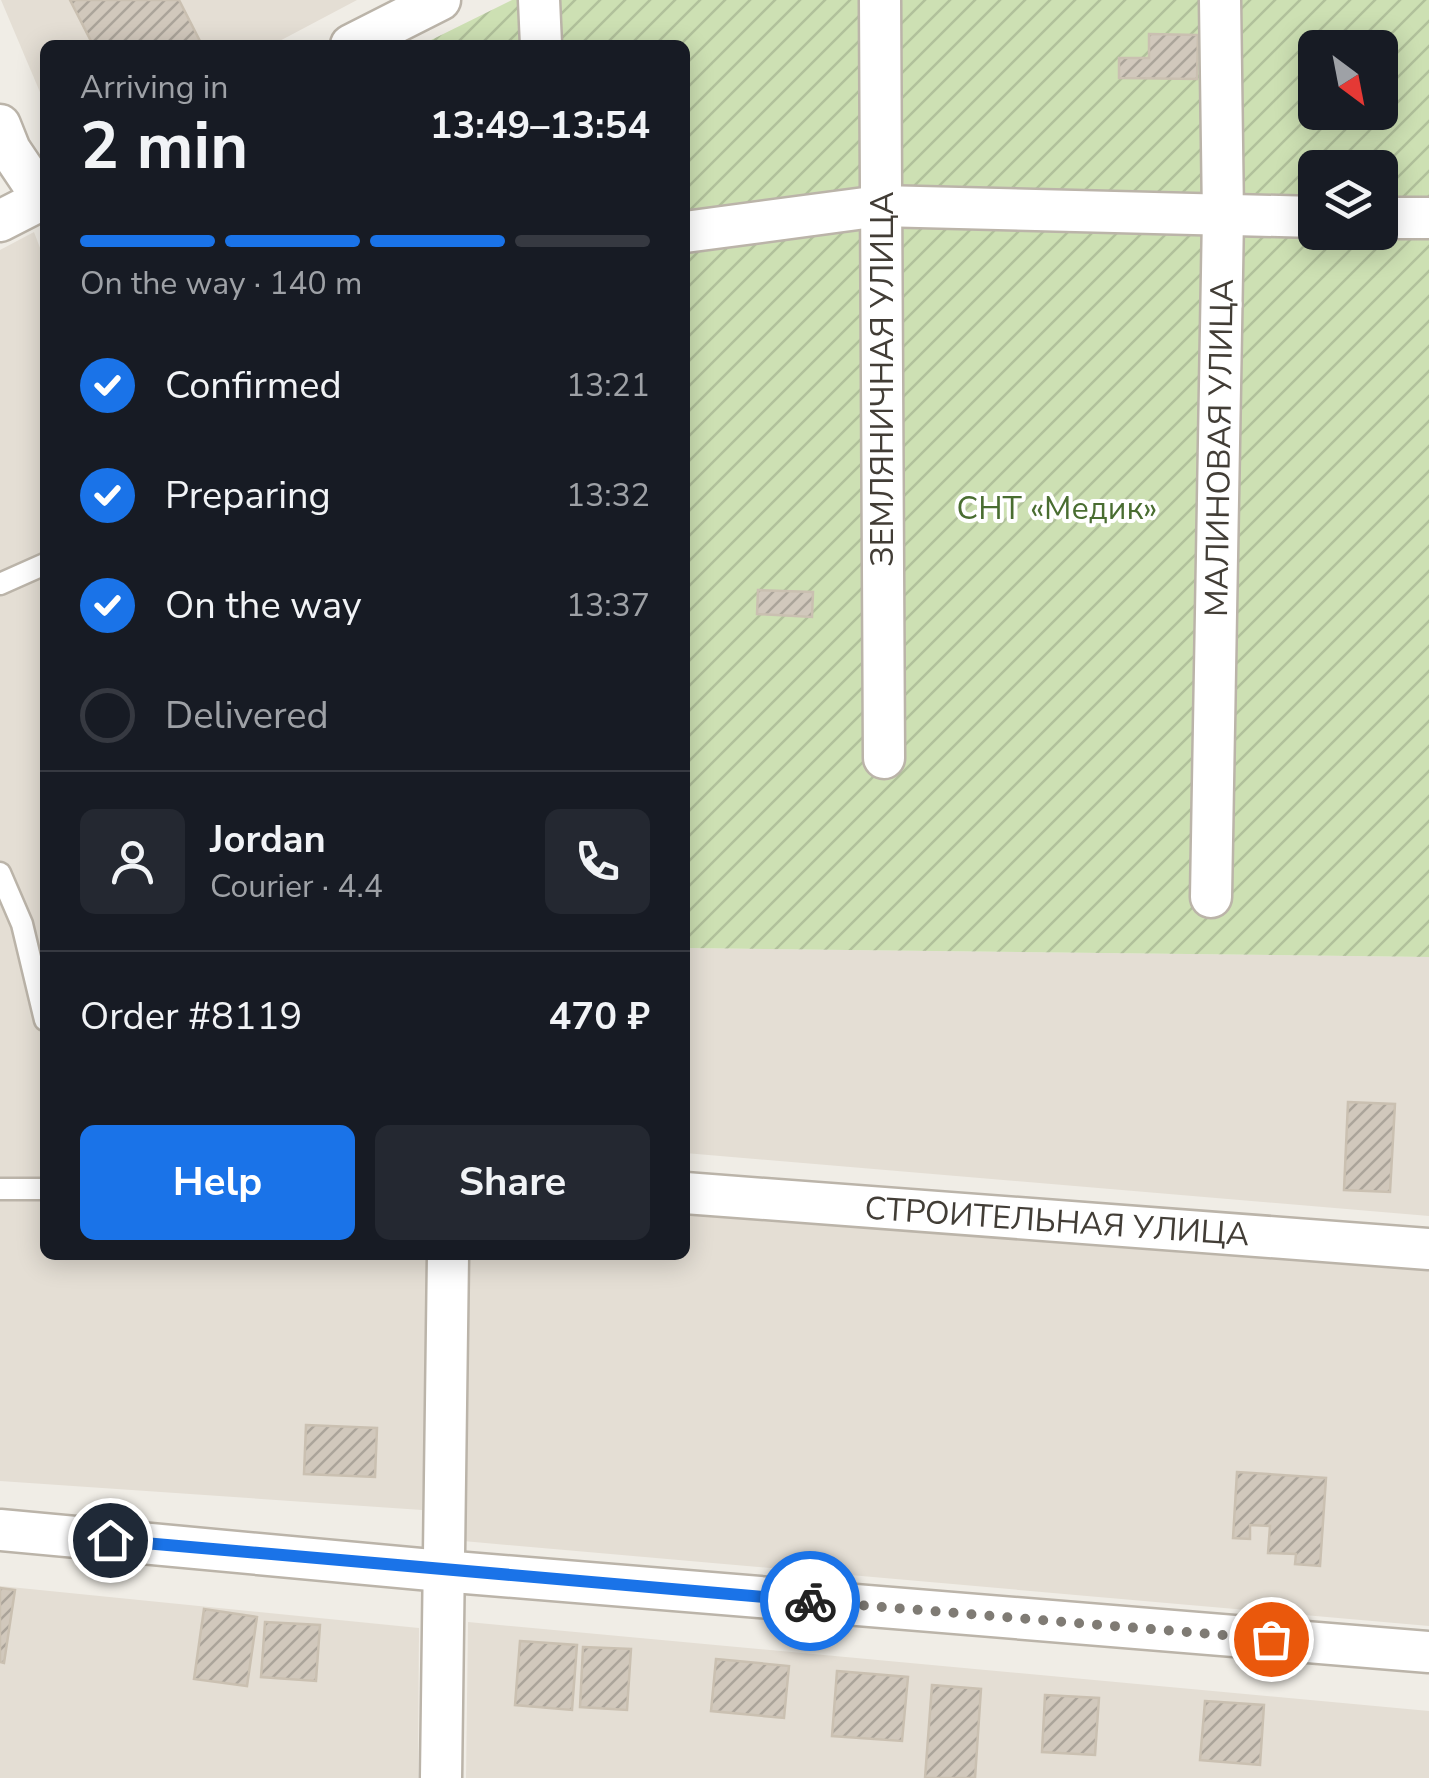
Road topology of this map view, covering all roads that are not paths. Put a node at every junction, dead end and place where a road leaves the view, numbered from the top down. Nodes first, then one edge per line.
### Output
1 (440, 0) edge
2 (539, 0) edge
3 (880, 0) edge
4 (1220, 0) edge
5 (360, 40) edge
6 (541, 40) edge
7 (0, 126) edge
8 (40, 194) edge
9 (40, 202) edge
10 (880, 206) junction
11 (1223, 216) junction
12 (1298, 217) edge
13 (1398, 218) edge
14 (1429, 218) edge
15 (0, 222) edge
16 (690, 231) edge
17 (40, 566) edge
18 (0, 584) edge
19 (884, 758) dead end
20 (0, 873) edge
21 (1211, 897) dead end
22 (40, 999) edge
23 (0, 1189) edge
24 (40, 1190) edge
25 (690, 1193) edge
26 (1429, 1249) edge
27 (448, 1260) edge
28 (0, 1530) edge
29 (442, 1570) junction
30 (1429, 1652) edge
31 (441, 1778) edge

1 - 5 street
2 - 6 street
3 - 10 street, ЗЕМЛЯНИЧНАЯ УЛИЦА
4 - 11 street, МАЛИНОВАЯ УЛИЦА
7 - 8 street
9 - 15 street
10 - 11 street
10 - 16 street
10 - 19 street, ЗЕМЛЯНИЧНАЯ УЛИЦА
11 - 12 street
11 - 21 street, МАЛИНОВАЯ УЛИЦА
13 - 14 street
17 - 18 lane
20 - 22 lane
23 - 24 lane
25 - 26 street, СТРОИТЕЛЬНАЯ УЛИЦА
27 - 29 street
28 - 29 street
29 - 30 street
29 - 31 street

